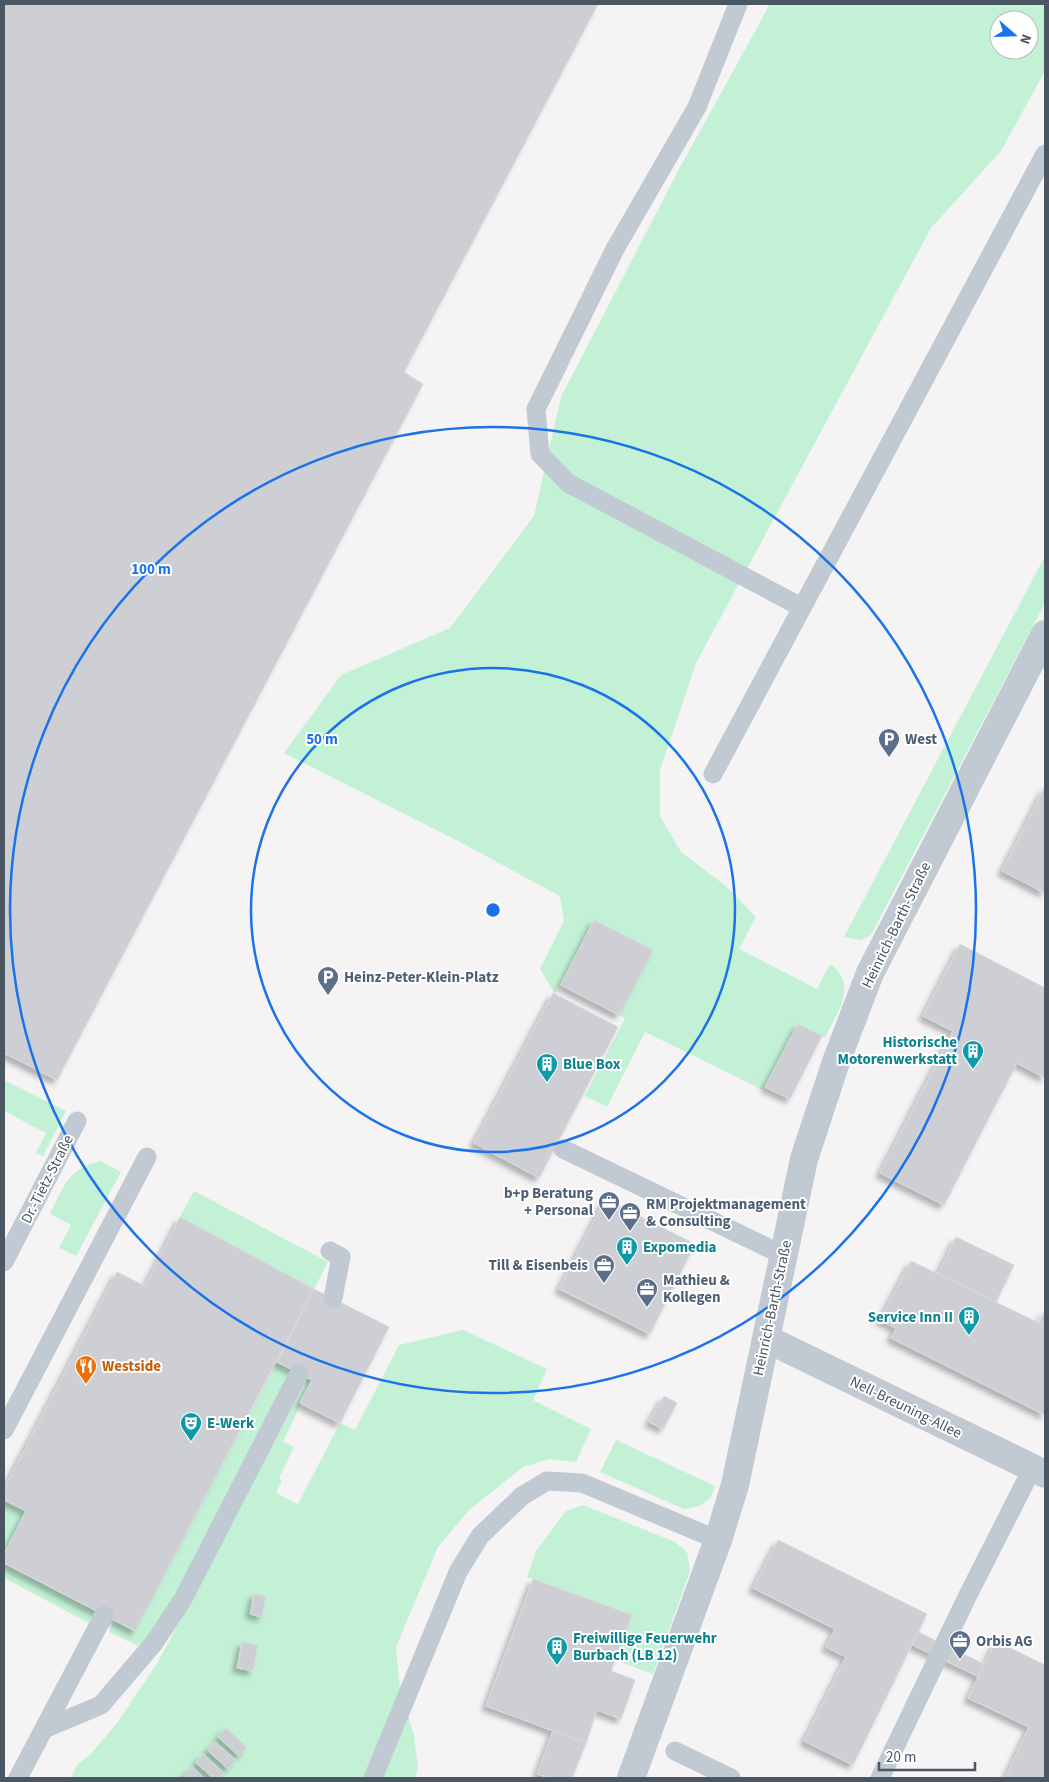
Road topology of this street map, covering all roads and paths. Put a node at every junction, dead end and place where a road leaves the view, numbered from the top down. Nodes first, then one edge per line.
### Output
1 (738, 4) edge
2 (1045, 154) edge
3 (801, 607) junction
4 (1044, 641) edge
5 (713, 774) dead end
6 (77, 1121) dead end
7 (563, 1149) dead end
8 (147, 1157) dead end
9 (330, 1251) dead end
10 (783, 1255) junction
11 (4, 1262) edge
12 (333, 1298) dead end
13 (766, 1339) junction
14 (299, 1373) dead end
15 (4, 1430) edge
16 (1038, 1472) edge
17 (718, 1540) junction
18 (104, 1615) dead end
19 (44, 1729) junction
20 (675, 1751) dead end
21 (18, 1778) edge
22 (373, 1778) edge
23 (631, 1778) edge
24 (731, 1778) edge
25 (880, 1778) edge

1 - 3 lane
2 - 3 lane
3 - 5 lane
4 - 10 street, Heinrich-Barth-Straße
6 - 11 lane, Dr.-Tietz-Straße
7 - 10 lane
8 - 15 lane
9 - 12 lane
10 - 13 street, Heinrich-Barth-Straße
13 - 16 street, Nell-Breuning-Allee
13 - 17 street, Heinrich-Barth-Straße
14 - 19 lane
16 - 25 lane
17 - 22 lane
17 - 23 street, Heinrich-Barth-Straße
18 - 19 lane
19 - 21 lane
20 - 24 lane

